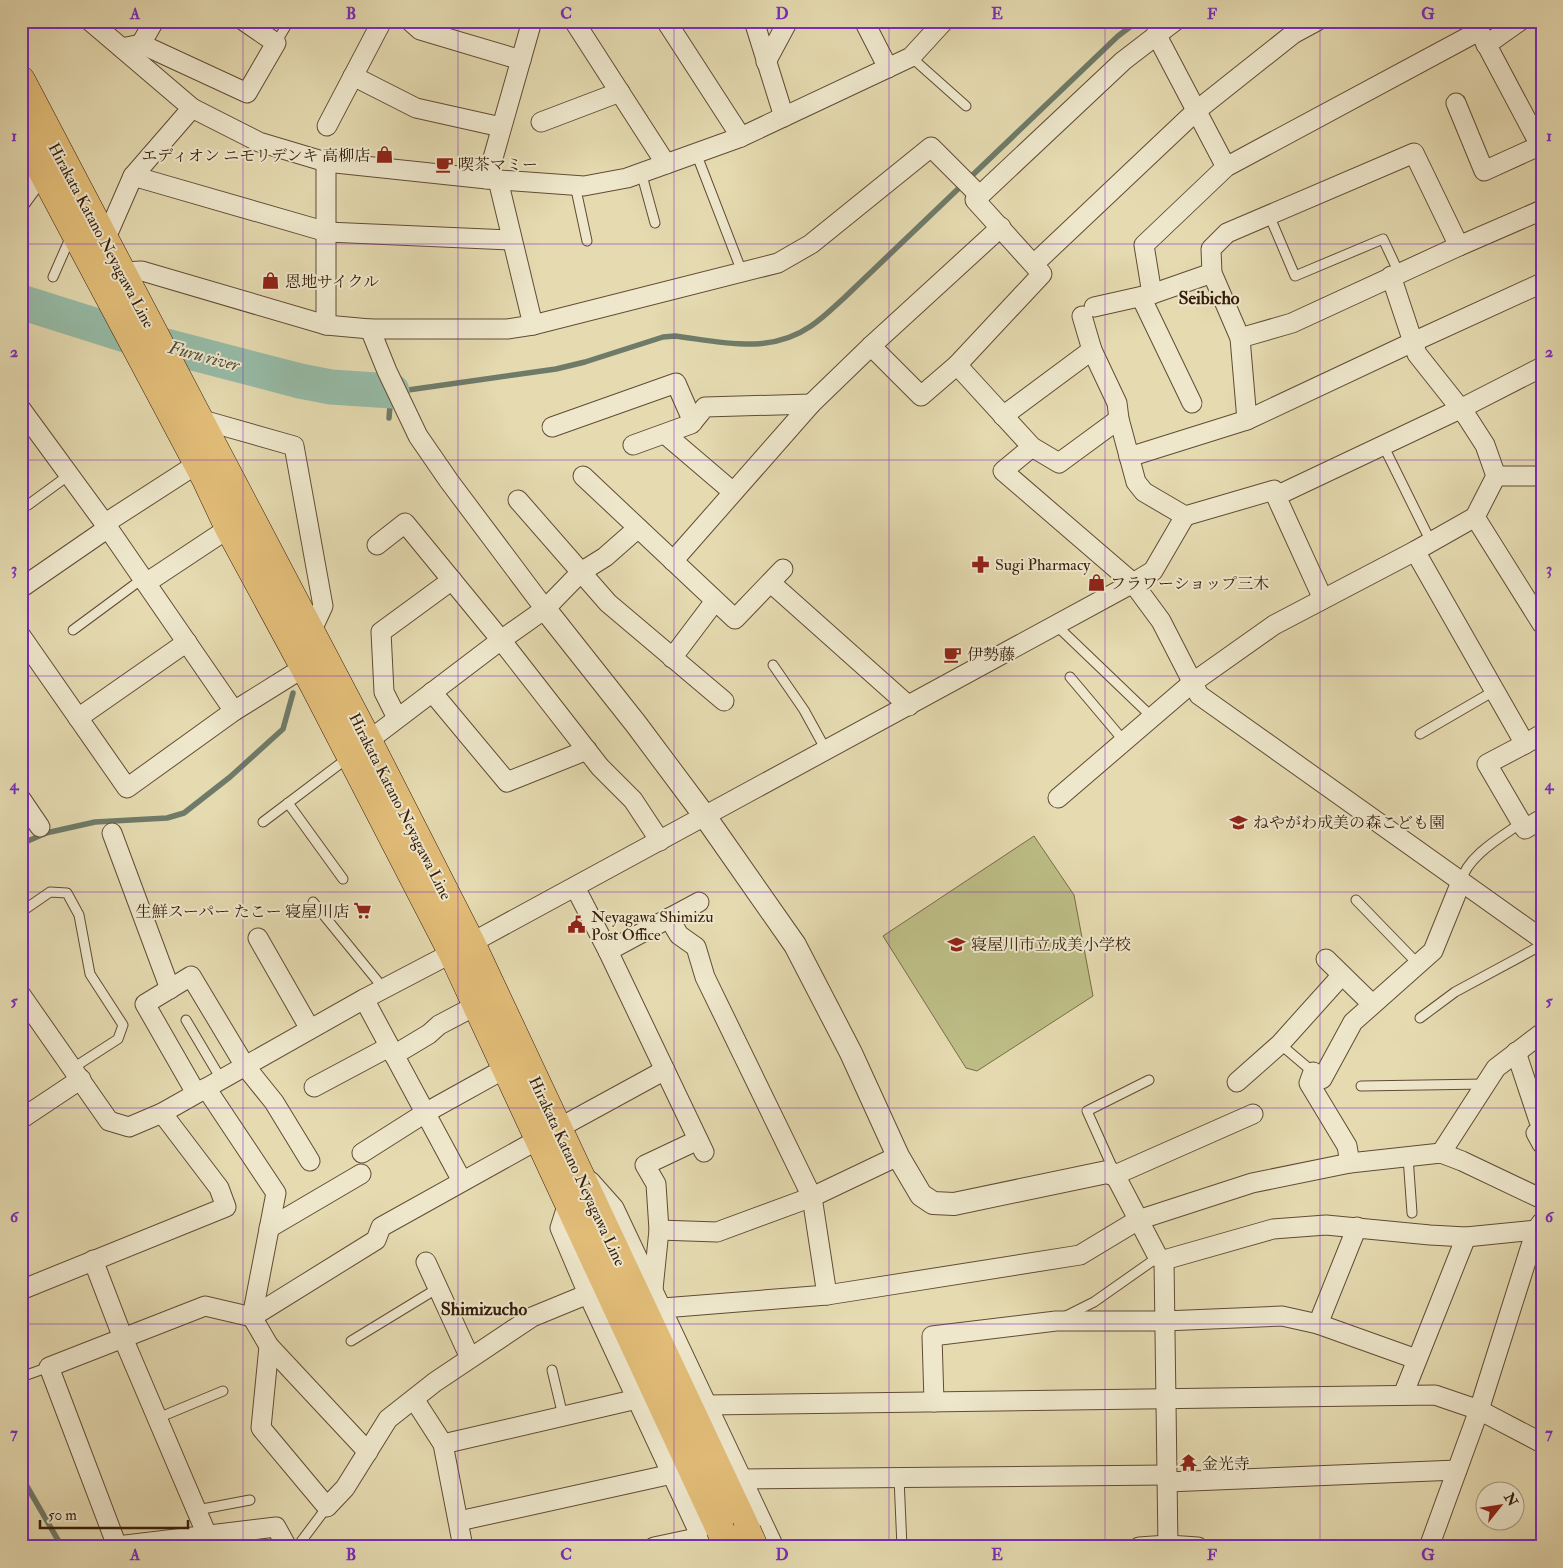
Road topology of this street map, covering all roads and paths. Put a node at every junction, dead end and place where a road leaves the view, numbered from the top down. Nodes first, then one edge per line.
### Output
1 (90, 21) edge
2 (154, 21) edge
3 (244, 21) edge
4 (289, 21) edge
5 (382, 21) edge
6 (410, 21) edge
7 (532, 21) edge
8 (574, 21) edge
9 (666, 21) edge
10 (754, 21) edge
11 (788, 21) edge
12 (864, 21) edge
13 (944, 21) edge
14 (1175, 21) edge
15 (1317, 21) edge
16 (1520, 21) edge
17 (1480, 32) edge
18 (1156, 34) junction
19 (276, 43) junction
20 (132, 46) junction
21 (911, 57) junction
22 (521, 60) junction
23 (766, 62) junction
24 (888, 68) junction
25 (353, 76) junction
26 (21, 80) edge
27 (620, 92) junction
28 (1456, 103) dead end
29 (966, 106) dead end
30 (192, 108) junction
31 (1196, 111) junction
32 (784, 117) junction
33 (540, 122) dead end
34 (327, 126) dead end
35 (501, 127) junction
36 (21, 131) edge
37 (741, 138) junction
38 (1541, 148) edge
39 (696, 153) junction
40 (326, 162) junction
41 (666, 164) junction
42 (1226, 168) junction
43 (43, 171) junction
44 (641, 172) junction
45 (133, 176) junction
46 (492, 180) junction
47 (575, 185) junction
48 (978, 194) junction
49 (21, 201) edge
50 (1542, 210) edge
51 (1269, 215) junction
52 (655, 223) dead end
53 (1001, 227) junction
54 (74, 230) junction
55 (327, 232) junction
56 (103, 235) junction
57 (512, 240) junction
58 (587, 241) dead end
59 (1459, 246) junction
60 (1034, 264) junction
61 (121, 272) junction
62 (742, 273) junction
63 (1212, 273) junction
64 (1395, 275) junction
65 (53, 277) dead end
66 (1542, 283) edge
67 (1146, 295) junction
68 (326, 325) junction
69 (533, 326) junction
70 (370, 328) junction
71 (1240, 338) junction
72 (1413, 342) junction
73 (871, 346) junction
74 (1092, 350) junction
75 (957, 365) junction
76 (1542, 367) edge
77 (1192, 403) dead end
78 (811, 404) junction
79 (1460, 408) junction
80 (21, 409) edge
81 (1003, 416) junction
82 (199, 419) junction
83 (1119, 419) junction
84 (1247, 420) junction
85 (693, 422) junction
86 (552, 427) dead end
87 (665, 434) junction
88 (633, 445) dead end
89 (1383, 445) junction
90 (1032, 448) junction
91 (1129, 457) junction
92 (197, 464) junction
93 (69, 475) junction
94 (583, 476) dead end
95 (1496, 476) junction
96 (1541, 477) edge
97 (1274, 490) dead end
98 (733, 492) junction
99 (518, 500) dead end
100 (28, 505) dead end
101 (1185, 516) junction
102 (1476, 517) junction
103 (106, 526) junction
104 (229, 528) junction
105 (638, 528) junction
106 (377, 545) dead end
107 (1423, 547) junction
108 (672, 561) junction
109 (582, 572) junction
110 (452, 580) junction
111 (144, 581) junction
112 (1133, 583) junction
113 (21, 588) edge
114 (1324, 599) junction
115 (716, 601) junction
116 (546, 609) junction
117 (1542, 624) edge
118 (1056, 625) junction
119 (73, 630) dead end
120 (311, 632) junction
121 (21, 636) edge
122 (501, 640) junction
123 (187, 642) junction
124 (672, 658) junction
125 (773, 665) dead end
126 (303, 668) junction
127 (1070, 678) dead end
128 (1192, 683) junction
129 (1494, 691) junction
130 (432, 692) junction
131 (724, 701) dead end
132 (909, 706) junction
133 (234, 711) junction
134 (1152, 717) junction
135 (78, 718) junction
136 (397, 718) junction
137 (1420, 734) dead end
138 (1542, 734) edge
139 (1124, 741) junction
140 (1525, 744) junction
141 (359, 748) junction
142 (587, 750) junction
143 (826, 750) junction
144 (1058, 798) dead end
145 (21, 799) edge
146 (288, 803) junction
147 (704, 815) junction
148 (1542, 819) edge
149 (264, 822) dead end
150 (1521, 823) junction
151 (40, 827) dead end
152 (112, 833) dead end
153 (660, 841) junction
154 (343, 879) dead end
155 (1461, 882) junction
156 (575, 886) junction
157 (1356, 900) dead end
158 (313, 902) dead end
159 (699, 902) dead end
160 (21, 912) edge
161 (669, 918) junction
162 (258, 938) dead end
163 (1542, 939) edge
164 (1542, 945) edge
165 (462, 948) junction
166 (608, 951) junction
167 (1326, 959) dead end
168 (1418, 964) junction
169 (1342, 975) junction
170 (170, 989) junction
171 (384, 989) junction
172 (21, 995) edge
173 (364, 999) junction
174 (1372, 1004) junction
175 (477, 1005) junction
176 (1420, 1018) dead end
177 (186, 1020) dead end
178 (310, 1029) junction
179 (1542, 1033) edge
180 (1280, 1044) junction
181 (391, 1051) junction
182 (1516, 1052) junction
183 (246, 1066) junction
184 (506, 1068) junction
185 (665, 1070) junction
186 (1313, 1072) junction
187 (77, 1074) junction
188 (1149, 1080) dead end
189 (1237, 1082) dead end
190 (1486, 1084) junction
191 (1361, 1086) dead end
192 (208, 1087) junction
193 (314, 1088) dead end
194 (162, 1113) junction
195 (425, 1113) junction
196 (1253, 1114) dead end
197 (21, 1119) edge
198 (1539, 1133) edge
199 (548, 1134) junction
200 (1441, 1153) junction
201 (898, 1156) junction
202 (1408, 1157) junction
203 (310, 1161) dead end
204 (1350, 1163) junction
205 (576, 1165) junction
206 (1115, 1175) junction
207 (462, 1181) junction
208 (812, 1197) junction
209 (1542, 1199) edge
210 (568, 1203) junction
211 (1412, 1213) dead end
212 (1138, 1220) junction
213 (1356, 1227) junction
214 (270, 1228) junction
215 (1540, 1229) edge
216 (659, 1230) junction
217 (1466, 1237) junction
218 (1161, 1258) junction
219 (93, 1260) junction
220 (426, 1262) dead end
221 (438, 1288) junction
222 (653, 1289) junction
223 (21, 1290) edge
224 (588, 1294) junction
225 (827, 1295) junction
226 (663, 1308) junction
227 (252, 1317) junction
228 (1056, 1321) junction
229 (1164, 1321) junction
230 (1318, 1324) junction
231 (123, 1338) junction
232 (351, 1341) dead end
233 (269, 1346) junction
234 (470, 1358) junction
235 (1416, 1359) junction
236 (49, 1367) junction
237 (552, 1370) dead end
238 (21, 1377) edge
239 (223, 1391) dead end
240 (1403, 1396) junction
241 (414, 1399) junction
242 (637, 1399) junction
243 (1165, 1400) junction
244 (934, 1402) junction
245 (706, 1405) junction
246 (1479, 1410) junction
247 (563, 1416) junction
248 (158, 1418) junction
249 (1542, 1443) edge
250 (443, 1444) junction
251 (368, 1452) junction
252 (1457, 1470) junction
253 (672, 1474) junction
254 (899, 1478) junction
255 (1167, 1478) junction
256 (743, 1479) junction
257 (250, 1500) dead end
258 (327, 1507) junction
259 (197, 1510) junction
260 (459, 1521) junction
261 (207, 1535) junction
262 (736, 1540) edge
263 (1168, 1546) edge
264 (287, 1547) edge
265 (297, 1547) edge
266 (464, 1547) edge
267 (654, 1547) edge
268 (774, 1547) edge
269 (902, 1547) edge
270 (1139, 1547) edge
271 (1198, 1547) edge
272 (1429, 1547) edge

1 - 20 street
2 - 20 street
3 - 19 street
4 - 19 lane
5 - 25 street
6 - 22 street
7 - 22 street
8 - 27 street
9 - 37 street
10 - 23 street
11 - 23 street
12 - 24 street
13 - 21 street
14 - 18 street
15 - 31 street
16 - 17 street
17 - 38 street
17 - 42 street
18 - 31 street
18 - 48 street
19 - 20 street
20 - 30 street
21 - 24 street
21 - 29 lane
22 - 35 street
23 - 32 street
24 - 32 street
25 - 34 street
25 - 35 street
26 - 56 main road, Hirakata Katano Neyagawa Line
27 - 33 street
27 - 41 street
28 - 38 street
30 - 40 street
30 - 45 street
31 - 42 street
31 - 60 street
32 - 37 street
35 - 46 street
36 - 43 main road, Hirakata Katano Neyagawa Line
37 - 39 street
39 - 41 street
39 - 62 lane
40 - 46 street
40 - 55 street
41 - 44 street
42 - 67 street
43 - 49 street
43 - 54 main road, Hirakata Katano Neyagawa Line
44 - 47 street
44 - 52 lane
45 - 55 street
45 - 56 street
46 - 47 street
46 - 57 street
47 - 58 lane
48 - 53 street
48 - 62 street
50 - 59 street
51 - 59 street
51 - 63 street
51 - 64 lane
53 - 60 street
53 - 73 street
54 - 65 lane
54 - 92 main road, Hirakata Katano Neyagawa Line
55 - 57 street
55 - 68 street
56 - 61 main road, Hirakata Katano Neyagawa Line
57 - 69 street
59 - 64 street
60 - 75 street
61 - 68 street
61 - 82 main road, Hirakata Katano Neyagawa Line
62 - 69 street
63 - 67 street
63 - 71 street
64 - 71 street
64 - 72 street
66 - 72 street
67 - 74 street
67 - 77 street
68 - 70 street
69 - 70 street
70 - 116 street
71 - 84 street
72 - 79 street
72 - 84 street
73 - 75 street
73 - 78 street
74 - 81 street
74 - 83 street
75 - 81 street
76 - 79 street
78 - 85 street
78 - 98 street
79 - 89 street
79 - 95 street
80 - 93 street
81 - 90 street
82 - 120 main road, Hirakata Katano Neyagawa Line
82 - 120 street
83 - 90 street
83 - 91 street
84 - 91 street
85 - 86 street
85 - 87 street
87 - 88 street
87 - 98 street
89 - 107 lane
89 - 114 street
90 - 112 street
91 - 101 street
92 - 103 street
92 - 104 main road, Hirakata Katano Neyagawa Line
93 - 100 lane
93 - 103 street
94 - 105 street
95 - 96 street
95 - 102 street
97 - 101 street
98 - 108 street
99 - 109 street
101 - 112 street
102 - 107 street
102 - 117 street
103 - 111 street
103 - 113 street
104 - 111 street
104 - 126 main road, Hirakata Katano Neyagawa Line
105 - 108 street
105 - 109 street
106 - 110 street
107 - 114 street
107 - 129 street
108 - 115 street
109 - 116 street
109 - 124 street
110 - 122 street
110 - 136 street
111 - 119 lane
111 - 123 street
112 - 118 street
112 - 128 street
114 - 128 street
115 - 124 street
115 - 132 street
116 - 122 street
116 - 147 street
118 - 132 street
118 - 134 lane
120 - 141 main road, Hirakata Katano Neyagawa Line
121 - 135 street
122 - 130 street
122 - 142 street
123 - 133 street
123 - 135 street
124 - 131 street
125 - 143 lane
126 - 133 street
126 - 141 main road, Hirakata Katano Neyagawa Line
127 - 139 lane
128 - 134 street
128 - 155 street
129 - 137 lane
129 - 140 street
130 - 136 street
130 - 142 street
132 - 143 street
133 - 135 street
134 - 139 street
136 - 141 street
138 - 140 street
139 - 144 street
140 - 150 street
141 - 146 lane
141 - 165 main road, Hirakata Katano Neyagawa Line
142 - 153 street
143 - 147 street
145 - 151 street
146 - 149 lane
146 - 154 lane
147 - 153 street
147 - 201 street
148 - 150 street
150 - 155 lane
152 - 170 street
153 - 156 street
155 - 163 street
155 - 168 street
156 - 165 street
156 - 166 street
157 - 168 lane
158 - 171 lane
159 - 161 street
160 - 187 lane
161 - 166 street
161 - 208 street
162 - 178 street
164 - 176 lane
165 - 171 street
165 - 175 main road, Hirakata Katano Neyagawa Line
165 - 199 main road, Hirakata Katano Neyagawa Line
166 - 185 street
167 - 169 street
168 - 174 street
169 - 174 street
169 - 180 street
170 - 183 street
170 - 192 street
171 - 173 street
172 - 187 street
173 - 178 street
173 - 181 street
174 - 186 street
175 - 181 street
175 - 184 main road, Hirakata Katano Neyagawa Line
177 - 192 lane
178 - 183 street
179 - 182 street
180 - 186 lane
180 - 189 street
181 - 193 street
181 - 195 street
182 - 190 street
182 - 198 street
183 - 192 street
183 - 203 street
184 - 195 street
184 - 199 main road, Hirakata Katano Neyagawa Line
185 - 199 street
185 - 216 street
186 - 204 street
187 - 194 street
187 - 197 street
188 - 206 lane
190 - 191 lane
190 - 200 street
192 - 194 street
192 - 214 street
194 - 219 street
195 - 207 street
195 - 214 street
196 - 206 street
199 - 205 main road, Hirakata Katano Neyagawa Line
199 - 207 street
199 - 210 main road, Hirakata Katano Neyagawa Line
200 - 202 street
200 - 209 street
201 - 206 street
201 - 208 street
202 - 204 street
202 - 211 lane
204 - 212 street
205 - 222 street
205 - 262 main road, Hirakata Katano Neyagawa Line
206 - 212 street
207 - 227 street
208 - 216 street
208 - 225 street
210 - 224 street
210 - 262 main road, Hirakata Katano Neyagawa Line
212 - 218 street
212 - 225 street
213 - 217 street
213 - 218 street
213 - 230 street
214 - 227 street
215 - 217 street
215 - 246 street
216 - 222 street
217 - 235 street
218 - 228 lane
218 - 229 street
219 - 223 street
219 - 231 street
220 - 221 street
221 - 232 lane
221 - 234 street
222 - 226 street
224 - 234 street
224 - 242 street
225 - 226 street
226 - 245 street
227 - 231 street
227 - 233 street
228 - 229 street
228 - 244 street
229 - 230 street
229 - 243 street
230 - 235 street
231 - 236 street
231 - 248 street
233 - 251 street
233 - 258 street
234 - 241 street
235 - 240 street
236 - 238 lane
236 - 261 street
237 - 247 lane
239 - 248 lane
240 - 243 street
240 - 246 street
241 - 250 street
241 - 251 street
242 - 247 street
242 - 253 street
243 - 244 street
243 - 255 street
244 - 245 street
245 - 256 street
246 - 249 street
246 - 252 street
247 - 250 street
248 - 259 street
250 - 260 street
251 - 258 street
252 - 255 street
252 - 272 street
253 - 260 street
253 - 262 street
254 - 255 street
254 - 256 street
254 - 269 lane
255 - 263 street
256 - 268 street
257 - 259 lane
258 - 265 lane
259 - 261 street
260 - 266 street
261 - 264 street
262 - 267 street
263 - 270 street
263 - 271 street

